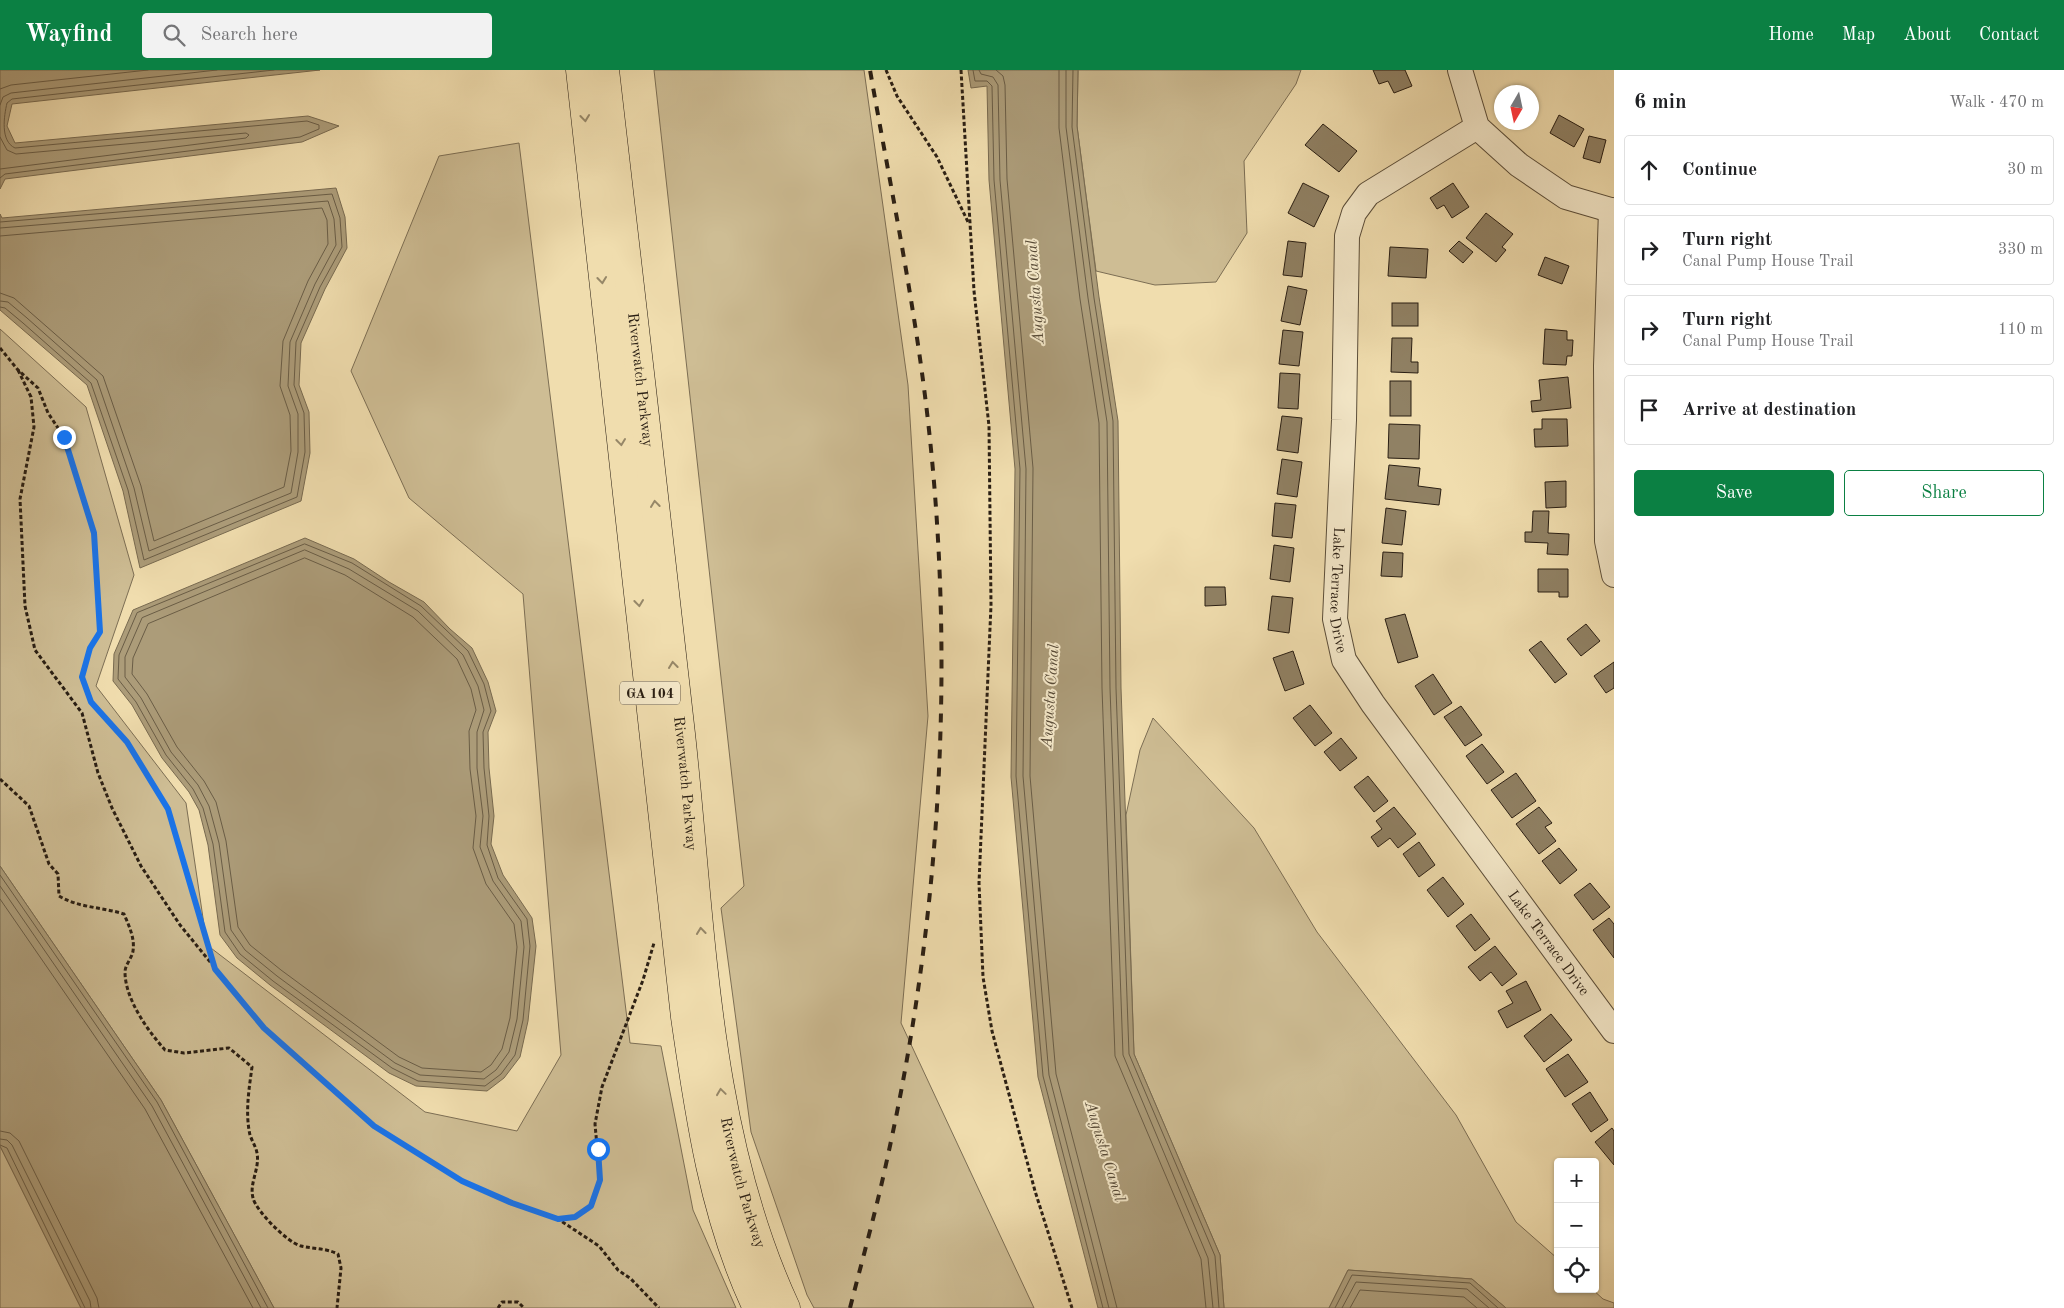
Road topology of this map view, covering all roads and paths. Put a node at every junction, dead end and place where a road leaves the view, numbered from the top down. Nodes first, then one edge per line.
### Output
1 (580, 70) edge
2 (606, 70) edge
3 (886, 70) edge
4 (961, 70) edge
5 (1460, 70) edge
6 (1477, 127) junction
7 (1613, 211) edge
8 (970, 225) junction
9 (0, 348) edge
10 (18, 370) junction
11 (1614, 574) edge
12 (0, 779) edge
13 (656, 936) dead end
14 (215, 969) junction
15 (1614, 1031) edge
16 (558, 1219) junction
17 (782, 1299) edge
18 (337, 1308) edge
19 (498, 1308) edge
20 (524, 1308) edge
21 (659, 1308) edge
22 (757, 1308) edge
23 (1072, 1308) edge

1 -> 22 main road, Riverwatch Parkway / GA 104
17 -> 2 main road, Riverwatch Parkway / GA 104
3 - 8 path
4 - 8 path
5 - 6 street
6 - 7 street
6 - 15 street, Lake Terrace Drive
7 - 11 street
8 - 23 path
9 - 10 path
10 - 14 path
10 - 14 path
12 - 18 path
13 - 16 path
14 - 16 path
16 - 21 path
19 - 20 path

